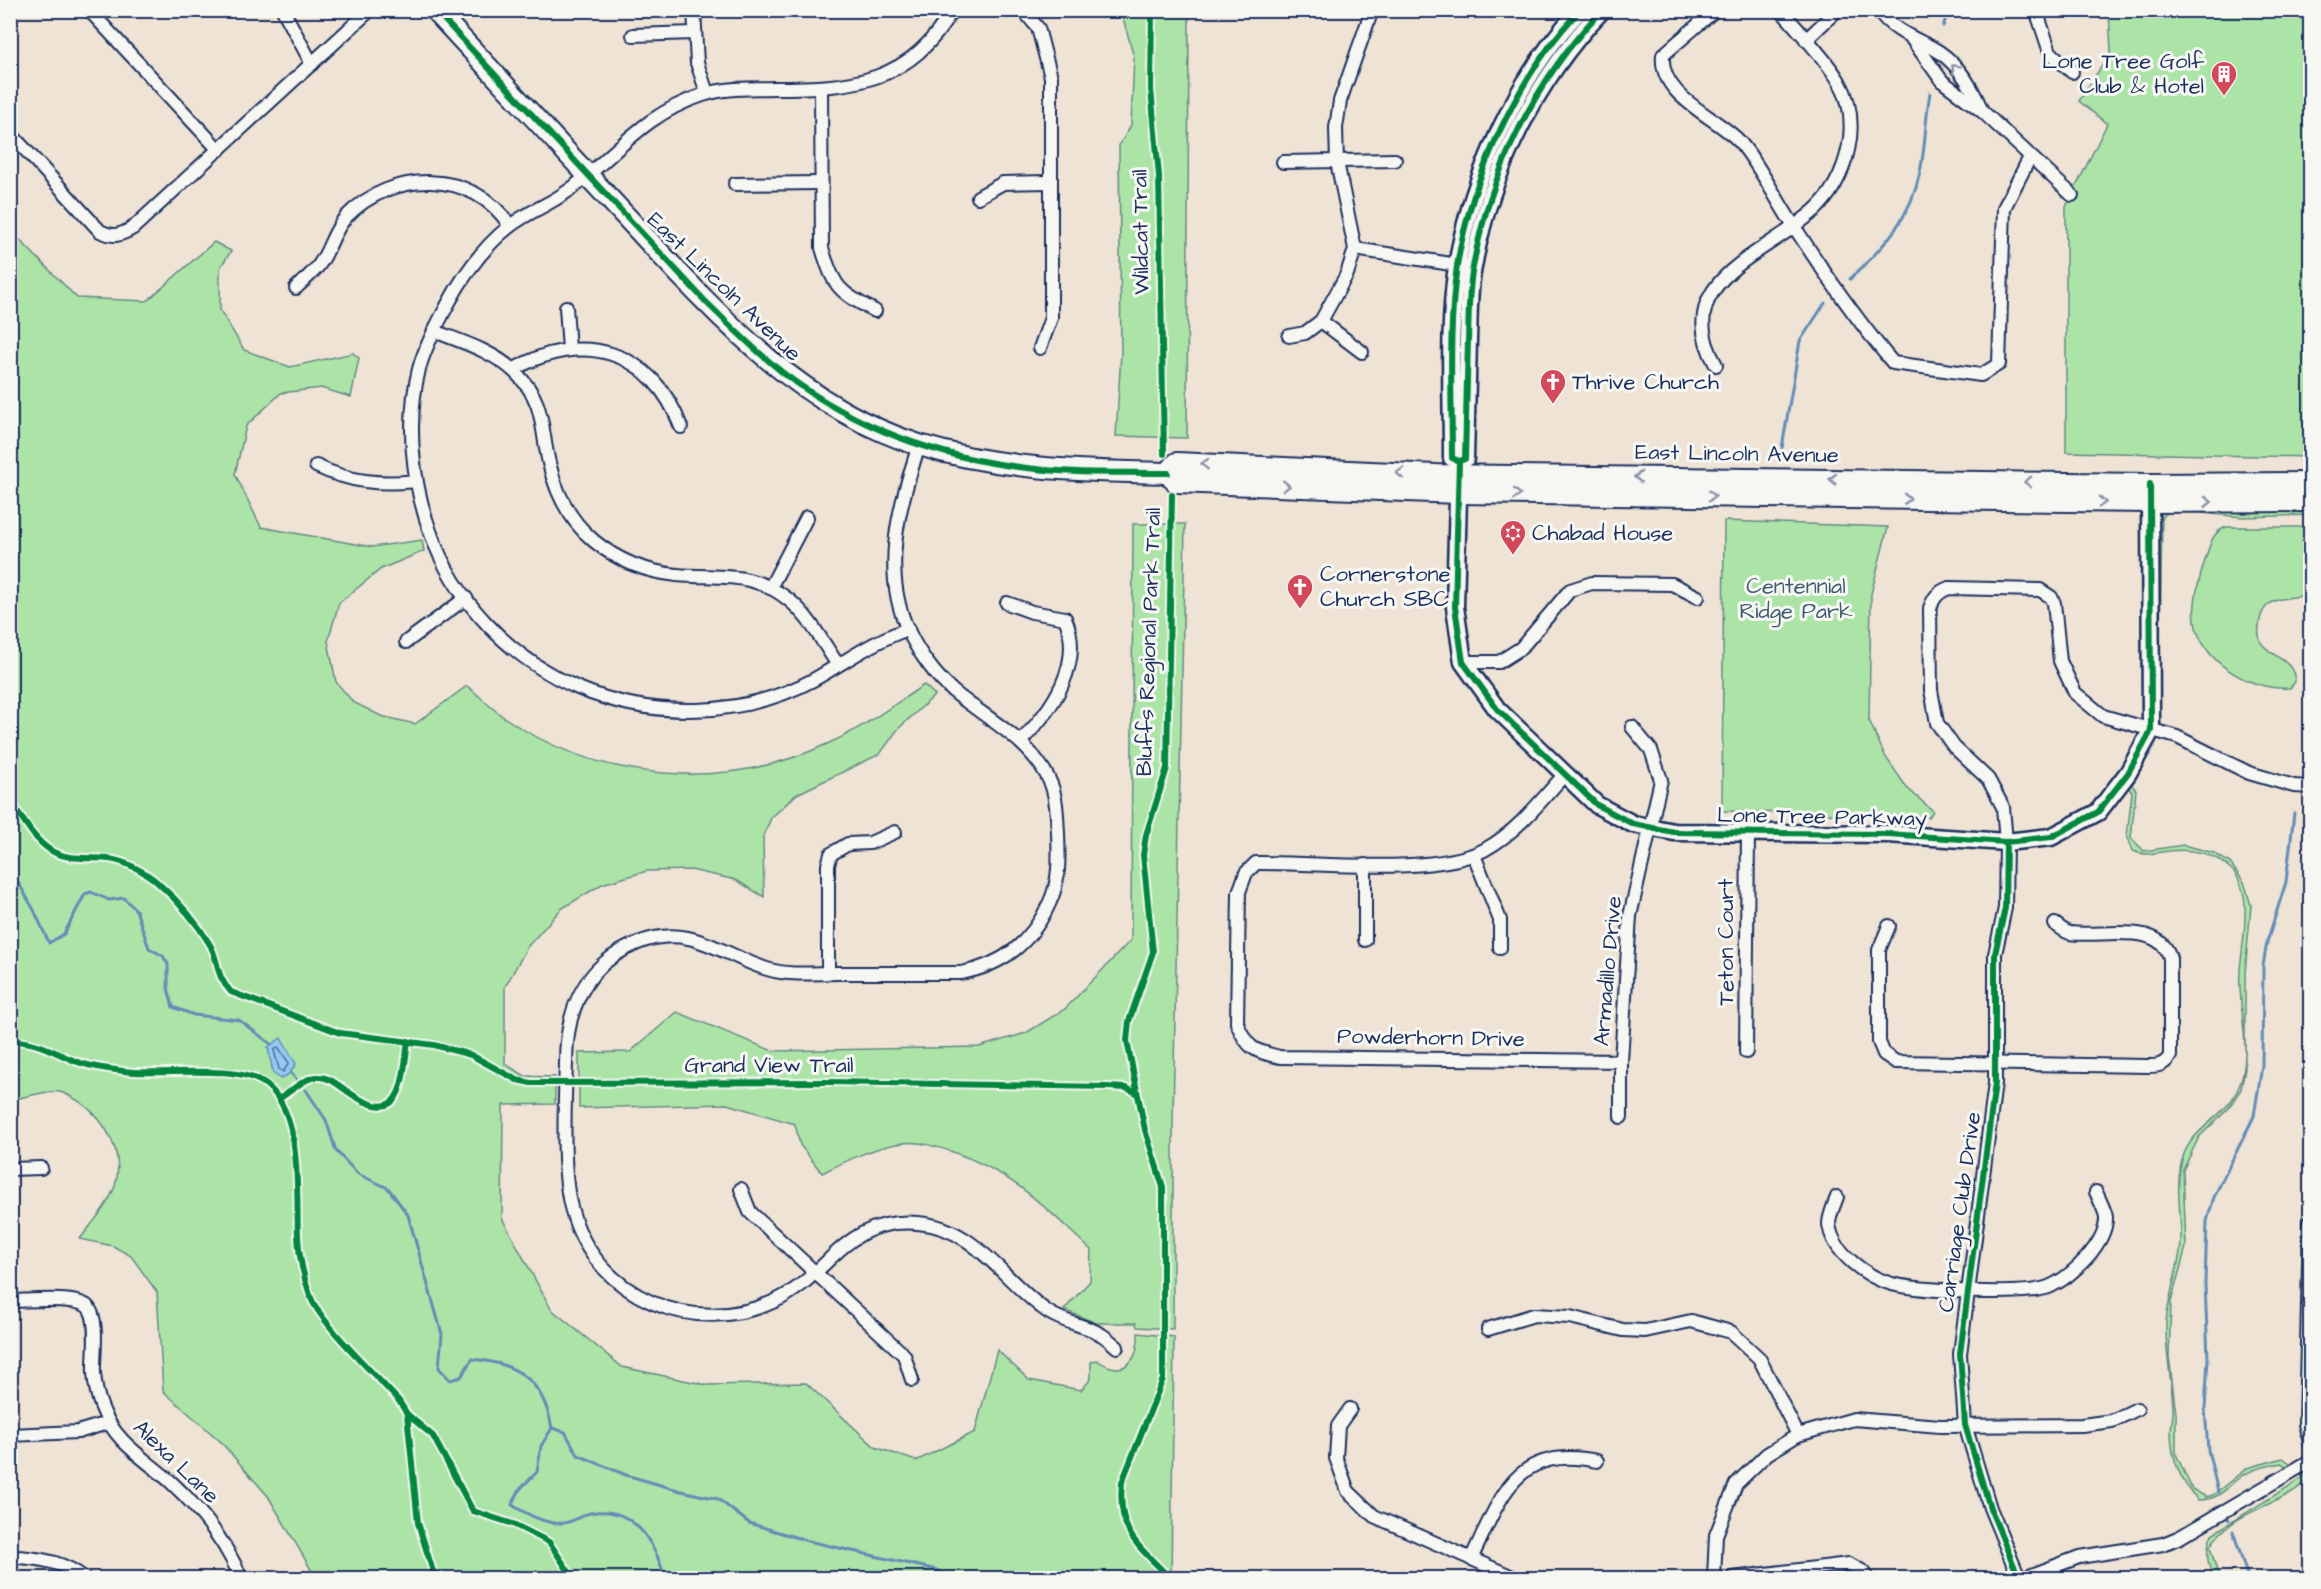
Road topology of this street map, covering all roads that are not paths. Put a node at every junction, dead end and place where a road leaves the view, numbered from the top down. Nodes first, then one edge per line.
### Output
1 (89, 10) edge
2 (283, 10) edge
3 (370, 10) edge
4 (435, 10) edge
5 (694, 10) edge
6 (952, 10) edge
7 (1023, 10) edge
8 (1372, 10) edge
9 (1580, 10) edge
10 (1602, 10) edge
11 (1715, 10) edge
12 (1781, 10) edge
13 (1837, 10) edge
14 (1878, 10) edge
15 (2036, 10) edge
16 (694, 33) junction
17 (633, 35) dead end
18 (1912, 39) junction
19 (1806, 40) junction
20 (312, 64) junction
21 (2072, 72) dead end
22 (821, 88) junction
23 (707, 93) junction
24 (1982, 111) junction
25 (10, 133) edge
26 (219, 150) junction
27 (2030, 157) junction
28 (1395, 160) dead end
29 (1283, 162) dead end
30 (1337, 162) junction
31 (588, 176) junction
32 (1050, 182) junction
33 (820, 183) junction
34 (735, 184) dead end
35 (2072, 195) dead end
36 (978, 197) dead end
37 (510, 226) junction
38 (1794, 227) junction
39 (1355, 249) junction
40 (1465, 266) junction
41 (296, 288) dead end
42 (566, 306) dead end
43 (875, 311) dead end
44 (1320, 321) junction
45 (434, 331) junction
46 (1289, 336) dead end
47 (1040, 348) dead end
48 (569, 349) junction
49 (1362, 352) dead end
50 (1716, 365) dead end
51 (513, 370) junction
52 (681, 427) dead end
53 (919, 445) junction
54 (316, 466) dead end
55 (1458, 476) junction
56 (416, 481) junction
57 (2310, 483) edge
58 (2150, 493) junction
59 (2310, 501) edge
60 (807, 517) dead end
61 (770, 588) junction
62 (1698, 597) dead end
63 (466, 598) junction
64 (1007, 603) dead end
65 (908, 629) junction
66 (406, 642) dead end
67 (1463, 662) junction
68 (838, 665) junction
69 (1632, 727) dead end
70 (2151, 731) junction
71 (1020, 742) junction
72 (1564, 775) junction
73 (2310, 786) edge
74 (1648, 829) junction
75 (895, 832) dead end
76 (1748, 833) junction
77 (2006, 842) junction
78 (1474, 855) junction
79 (1365, 865) junction
80 (2055, 924) dead end
81 (1889, 926) dead end
82 (1365, 940) dead end
83 (1500, 948) dead end
84 (828, 974) junction
85 (1746, 1052) dead end
86 (1621, 1061) junction
87 (1997, 1062) junction
88 (1621, 1117) dead end
89 (10, 1168) edge
90 (41, 1168) dead end
91 (741, 1189) dead end
92 (2096, 1192) dead end
93 (1837, 1197) dead end
94 (2310, 1222) edge
95 (814, 1272) junction
96 (1966, 1290) junction
97 (10, 1301) edge
98 (1488, 1329) dead end
99 (1117, 1347) dead end
100 (912, 1380) dead end
101 (1350, 1409) dead end
102 (2136, 1409) dead end
103 (107, 1423) junction
104 (1965, 1425) junction
105 (10, 1434) edge
106 (1798, 1435) junction
107 (2310, 1442) edge
108 (1597, 1461) dead end
109 (2310, 1461) edge
110 (10, 1557) edge
111 (1471, 1559) junction
112 (84, 1578) edge
113 (241, 1578) edge
114 (1515, 1578) edge
115 (1714, 1578) edge
116 (1732, 1578) edge
117 (1867, 1578) edge
118 (2019, 1578) edge
119 (2024, 1578) edge

1 - 26 street
2 - 20 street
3 - 20 street
4 - 31 main road, East Lincoln Avenue
5 - 16 street
6 - 22 street
7 - 32 street
8 - 30 street
9 - 40 street, Lone Tree Parkway
10 - 40 street, Lone Tree Parkway
11 - 38 street
12 - 19 street
13 - 19 street
14 - 18 street
15 - 21 street
16 - 17 street
16 - 23 street
18 - 24 street
24 -> 18 street
19 - 38 street
20 - 26 street
22 - 23 street
22 - 33 street
23 - 31 street
24 - 27 street
25 - 26 street
27 - 35 street
27 - 38 street
28 - 30 street
29 - 30 street
30 - 39 street
31 - 37 street
31 - 53 main road, East Lincoln Avenue
32 - 36 street
32 - 47 street
33 - 34 street
33 - 43 street
37 - 41 street
37 - 45 street
38 - 50 street
39 - 40 street
39 - 44 street
40 - 55 street, Lone Tree Parkway
42 - 48 street
44 - 46 street
44 - 49 street
45 - 51 street
45 - 56 street
48 - 51 street
48 - 52 street
51 - 61 street
53 - 55 main road, East Lincoln Avenue
53 - 65 street
54 - 56 street
55 - 58 main road, East Lincoln Avenue
55 - 67 street, Lone Tree Parkway
56 - 63 street
57 - 58 main road, East Lincoln Avenue
58 -> 59 main road, East Lincoln Avenue
58 - 70 street, Lone Tree Parkway
60 - 61 street
61 - 68 street
62 - 67 street
63 - 66 street
63 - 68 street
64 - 71 street
65 - 68 street
65 - 71 street
67 - 72 street, Lone Tree Parkway
69 - 74 street, Armadillo Drive
70 - 73 street
70 - 77 street, Lone Tree Parkway
70 - 77 street, Carriage Club Drive
71 - 84 street
72 - 74 street, Lone Tree Parkway
72 - 78 street
74 - 76 street, Lone Tree Parkway
74 - 86 street, Armadillo Drive
75 - 84 street
76 - 77 street, Lone Tree Parkway
76 - 85 street, Teton Court
77 - 87 street, Carriage Club Drive
78 - 79 street
78 - 83 street
79 - 82 street
79 - 86 street, Powderhorn Drive
80 - 87 street
81 - 87 street
84 - 95 street
86 - 88 street, Armadillo Drive
87 - 96 street, Carriage Club Drive
89 - 90 street
91 - 95 street
92 - 96 street
93 - 96 street
94 - 107 street
95 - 99 street
95 - 100 street
96 - 104 street, Carriage Club Drive
97 - 103 street, Alexa Lane
98 - 106 street
101 - 111 street
102 - 104 street
103 - 105 street
103 - 113 street, Alexa Lane
104 - 106 street
104 - 118 street, Carriage Club Drive
106 - 115 street
108 - 111 street
109 - 119 street
110 - 112 street
111 - 114 street
116 - 117 street

